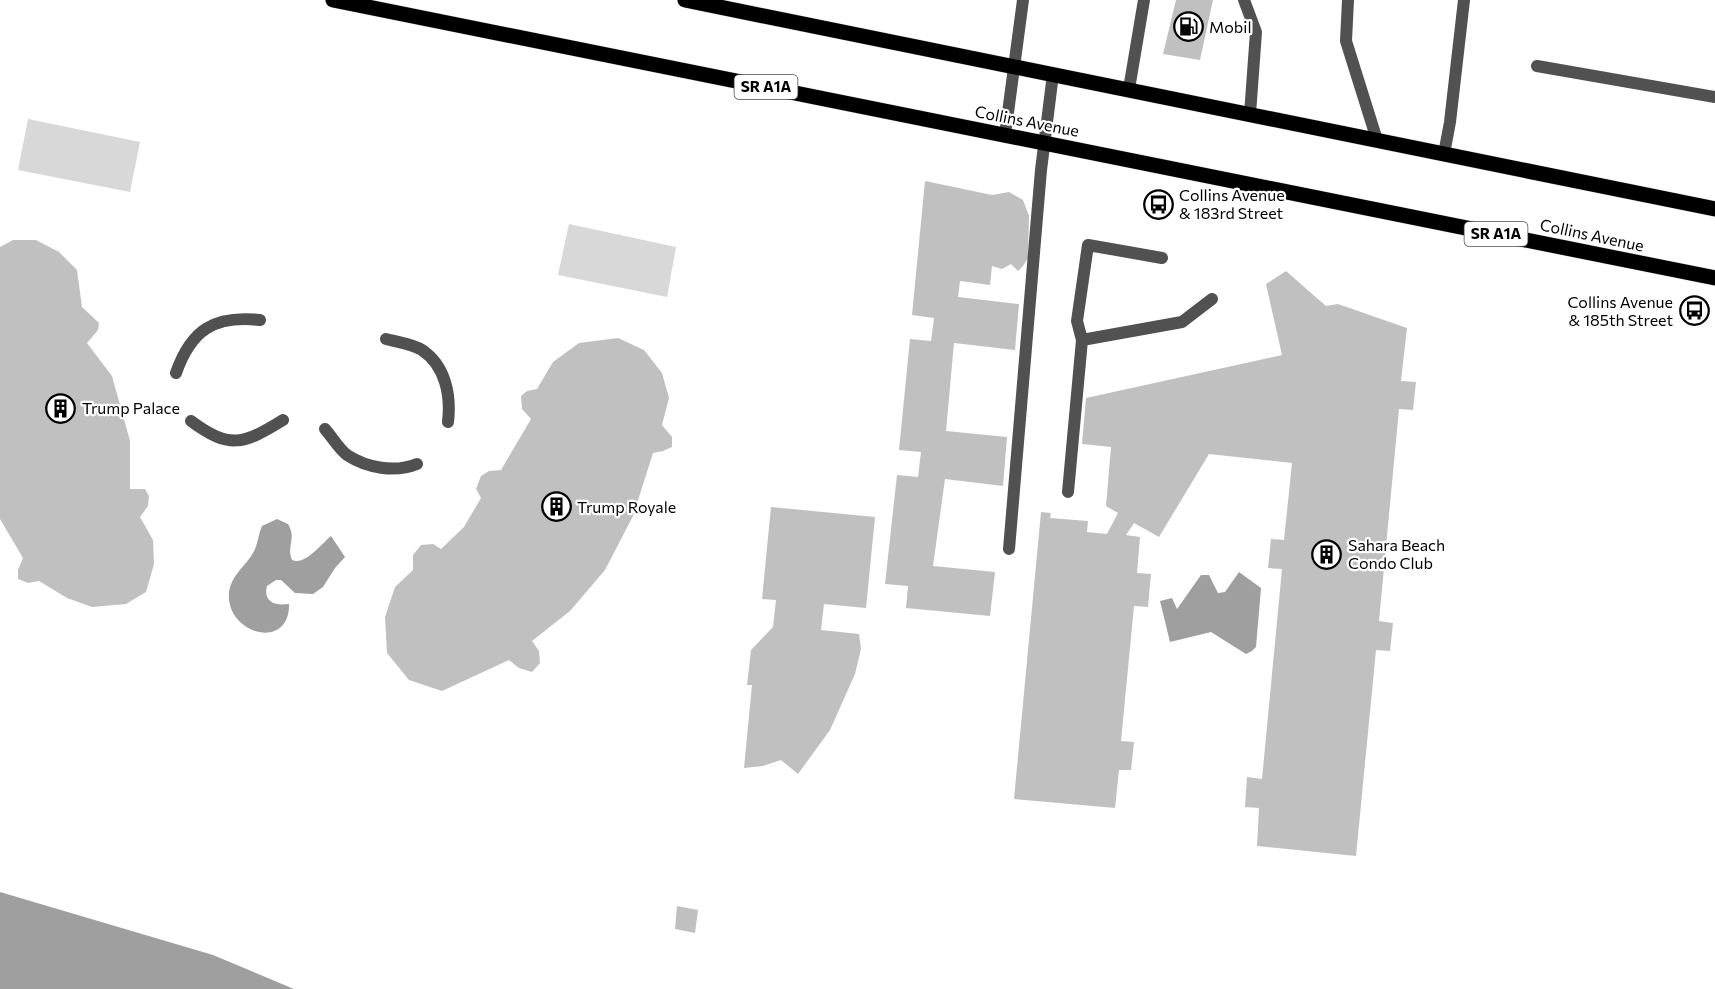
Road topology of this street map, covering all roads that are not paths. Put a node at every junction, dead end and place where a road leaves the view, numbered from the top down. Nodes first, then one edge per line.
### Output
1 (333, 0) edge
2 (685, 0) edge
3 (1023, 0) edge
4 (1144, 0) edge
5 (1244, 0) edge
6 (1348, 0) edge
7 (1464, 0) edge
8 (359, 2) edge
9 (725, 4) edge
10 (1537, 66) dead end
11 (1014, 67) junction
12 (1053, 74) junction
13 (1129, 89) junction
14 (1715, 97) edge
15 (1250, 114) junction
16 (1005, 135) junction
17 (1377, 140) junction
18 (1045, 143) junction
19 (1444, 154) junction
20 (1715, 208) edge
21 (1162, 258) dead end
22 (1715, 278) edge
23 (1212, 299) dead end
24 (260, 320) dead end
25 (386, 339) dead end
26 (1082, 340) junction
27 (177, 373) dead end
28 (283, 420) dead end
29 (191, 421) dead end
30 (448, 422) dead end
31 (325, 429) dead end
32 (417, 464) dead end
33 (1068, 492) dead end
34 (1009, 549) dead end

1 - 8 main road, Collins Avenue / SR A1A
2 - 9 main road
3 - 11 street
4 - 13 street
5 - 15 street
6 - 17 street
7 - 19 street
8 - 16 main road, Collins Avenue / SR A1A
9 - 11 main road
10 - 14 street
11 - 12 main road
11 - 16 street
12 - 13 main road
12 - 18 street
13 - 15 main road
15 - 17 main road
16 - 18 main road, Collins Avenue / SR A1A
17 - 19 main road
18 - 22 main road, Collins Avenue / SR A1A
18 - 34 street
19 - 20 main road
21 - 26 street
23 - 26 street
24 - 27 street
25 - 30 street
26 - 33 street
28 - 29 street
31 - 32 street

